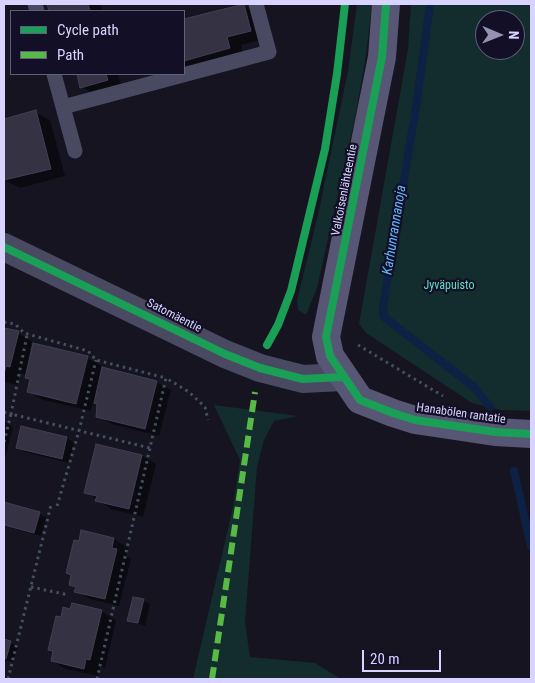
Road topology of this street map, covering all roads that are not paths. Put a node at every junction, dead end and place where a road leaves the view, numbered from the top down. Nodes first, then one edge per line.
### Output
1 (256, 4) edge
2 (386, 4) edge
3 (185, 74) edge
4 (54, 75) edge
5 (183, 75) edge
6 (63, 107) junction
7 (74, 151) dead end
8 (4, 246) edge
9 (342, 377) junction
10 (531, 434) edge

1 - 3 lane
2 - 9 street, Valkoisenlähteentie
4 - 6 lane
5 - 6 lane
6 - 7 lane
8 - 9 street, Satomäentie
9 - 10 street, Hanabölen rantatie

